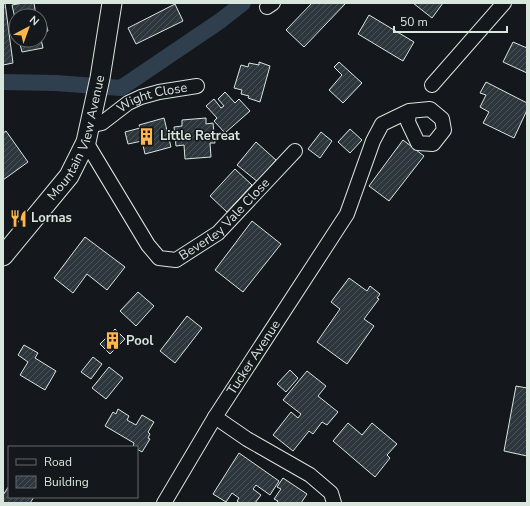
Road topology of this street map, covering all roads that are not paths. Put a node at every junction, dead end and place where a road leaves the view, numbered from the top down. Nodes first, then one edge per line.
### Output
1 (112, 3) edge
2 (504, 3) edge
3 (432, 85) dead end
4 (197, 86) dead end
5 (409, 112) dead end
6 (88, 134) junction
7 (295, 150) dead end
8 (3, 256) edge
9 (215, 417) junction
10 (164, 503) edge
11 (334, 503) edge

1 - 6 main road, Mountain View Avenue
2 - 3 street
4 - 6 street, Wight Close
5 - 9 street, Tucker Avenue
6 - 7 street, Beverley Vale Close
6 - 8 main road, Mountain View Avenue
9 - 10 street, Tucker Avenue
9 - 11 street

